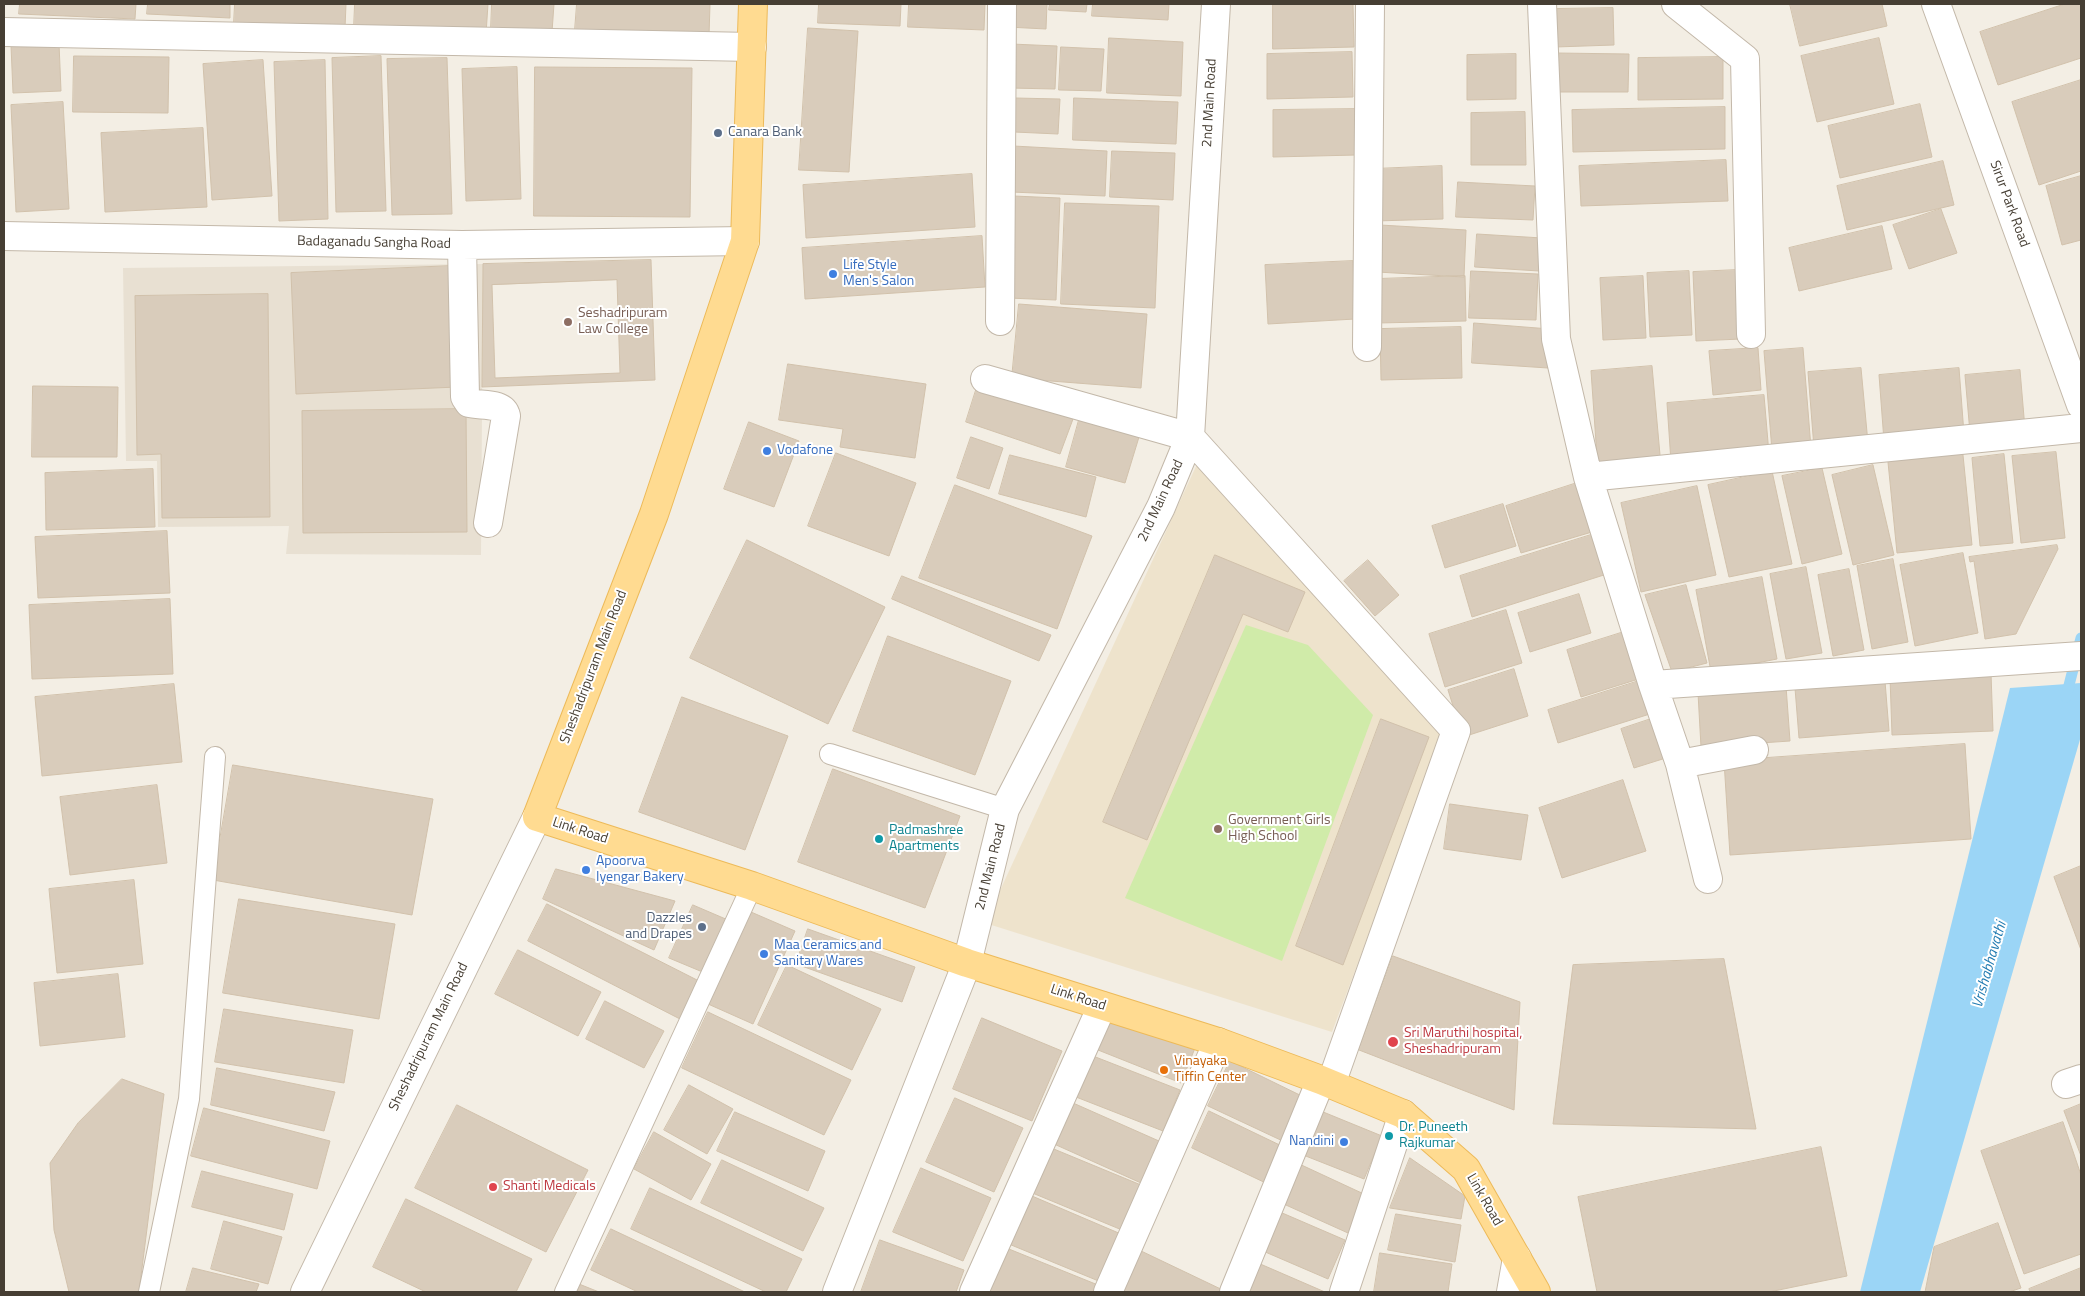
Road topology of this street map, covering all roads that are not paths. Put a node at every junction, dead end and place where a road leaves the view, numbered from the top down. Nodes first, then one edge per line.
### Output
1 (753, 4) edge
2 (1002, 4) edge
3 (1216, 4) edge
4 (1370, 4) edge
5 (1542, 4) edge
6 (1676, 4) edge
7 (1936, 4) edge
8 (4, 32) edge
9 (752, 47) junction
10 (4, 236) edge
11 (745, 241) junction
12 (462, 245) junction
13 (1000, 321) dead end
14 (1751, 334) dead end
15 (1367, 347) dead end
16 (985, 379) dead end
17 (2081, 405) edge
18 (2081, 428) edge
19 (1190, 437) junction
20 (1588, 477) junction
21 (488, 523) dead end
22 (2081, 656) edge
23 (1653, 685) junction
24 (1754, 750) dead end
25 (830, 754) dead end
26 (215, 757) dead end
27 (1680, 764) junction
28 (1005, 810) junction
29 (536, 817) junction
30 (1708, 879) dead end
31 (752, 886) junction
32 (967, 963) junction
33 (1102, 1006) junction
34 (1218, 1042) junction
35 (1326, 1082) junction
36 (1403, 1114) junction
37 (1517, 1258) junction
38 (149, 1292) edge
39 (305, 1292) edge
40 (565, 1292) edge
41 (837, 1292) edge
42 (974, 1292) edge
43 (1108, 1292) edge
44 (1234, 1292) edge
45 (1344, 1292) edge
46 (1511, 1292) edge
47 (1536, 1292) edge

1 - 9 main road, Sheshadripuram Main Road
2 - 13 street
3 - 19 street, 2nd Main Road
4 - 15 street
5 - 20 street
6 - 14 street
7 - 17 street, Sirur Park Road
8 - 9 street
9 - 11 main road, Sheshadripuram Main Road
10 - 12 street, Badaganadu Sangha Road
11 - 12 street, Badaganadu Sangha Road
11 - 29 main road, Sheshadripuram Main Road
12 - 21 street
16 - 19 street
18 - 20 street
19 - 28 street, 2nd Main Road
19 - 35 street
20 - 23 street
22 - 23 street
23 - 27 street
24 - 27 street
25 - 28 lane
26 - 38 lane
27 - 30 street
28 - 32 street, 2nd Main Road
29 - 31 main road, Link Road
29 - 39 street, Sheshadripuram Main Road
31 - 32 main road, Link Road
31 - 40 lane
32 - 33 main road, Link Road
32 - 41 street, 2nd Main Road
33 - 34 main road, Link Road
33 - 42 street
34 - 35 main road, Link Road
34 - 43 street
35 - 36 main road, Link Road
35 - 44 street
36 - 37 main road, Link Road
36 - 45 street
37 - 46 street
37 - 47 main road, Link Road

